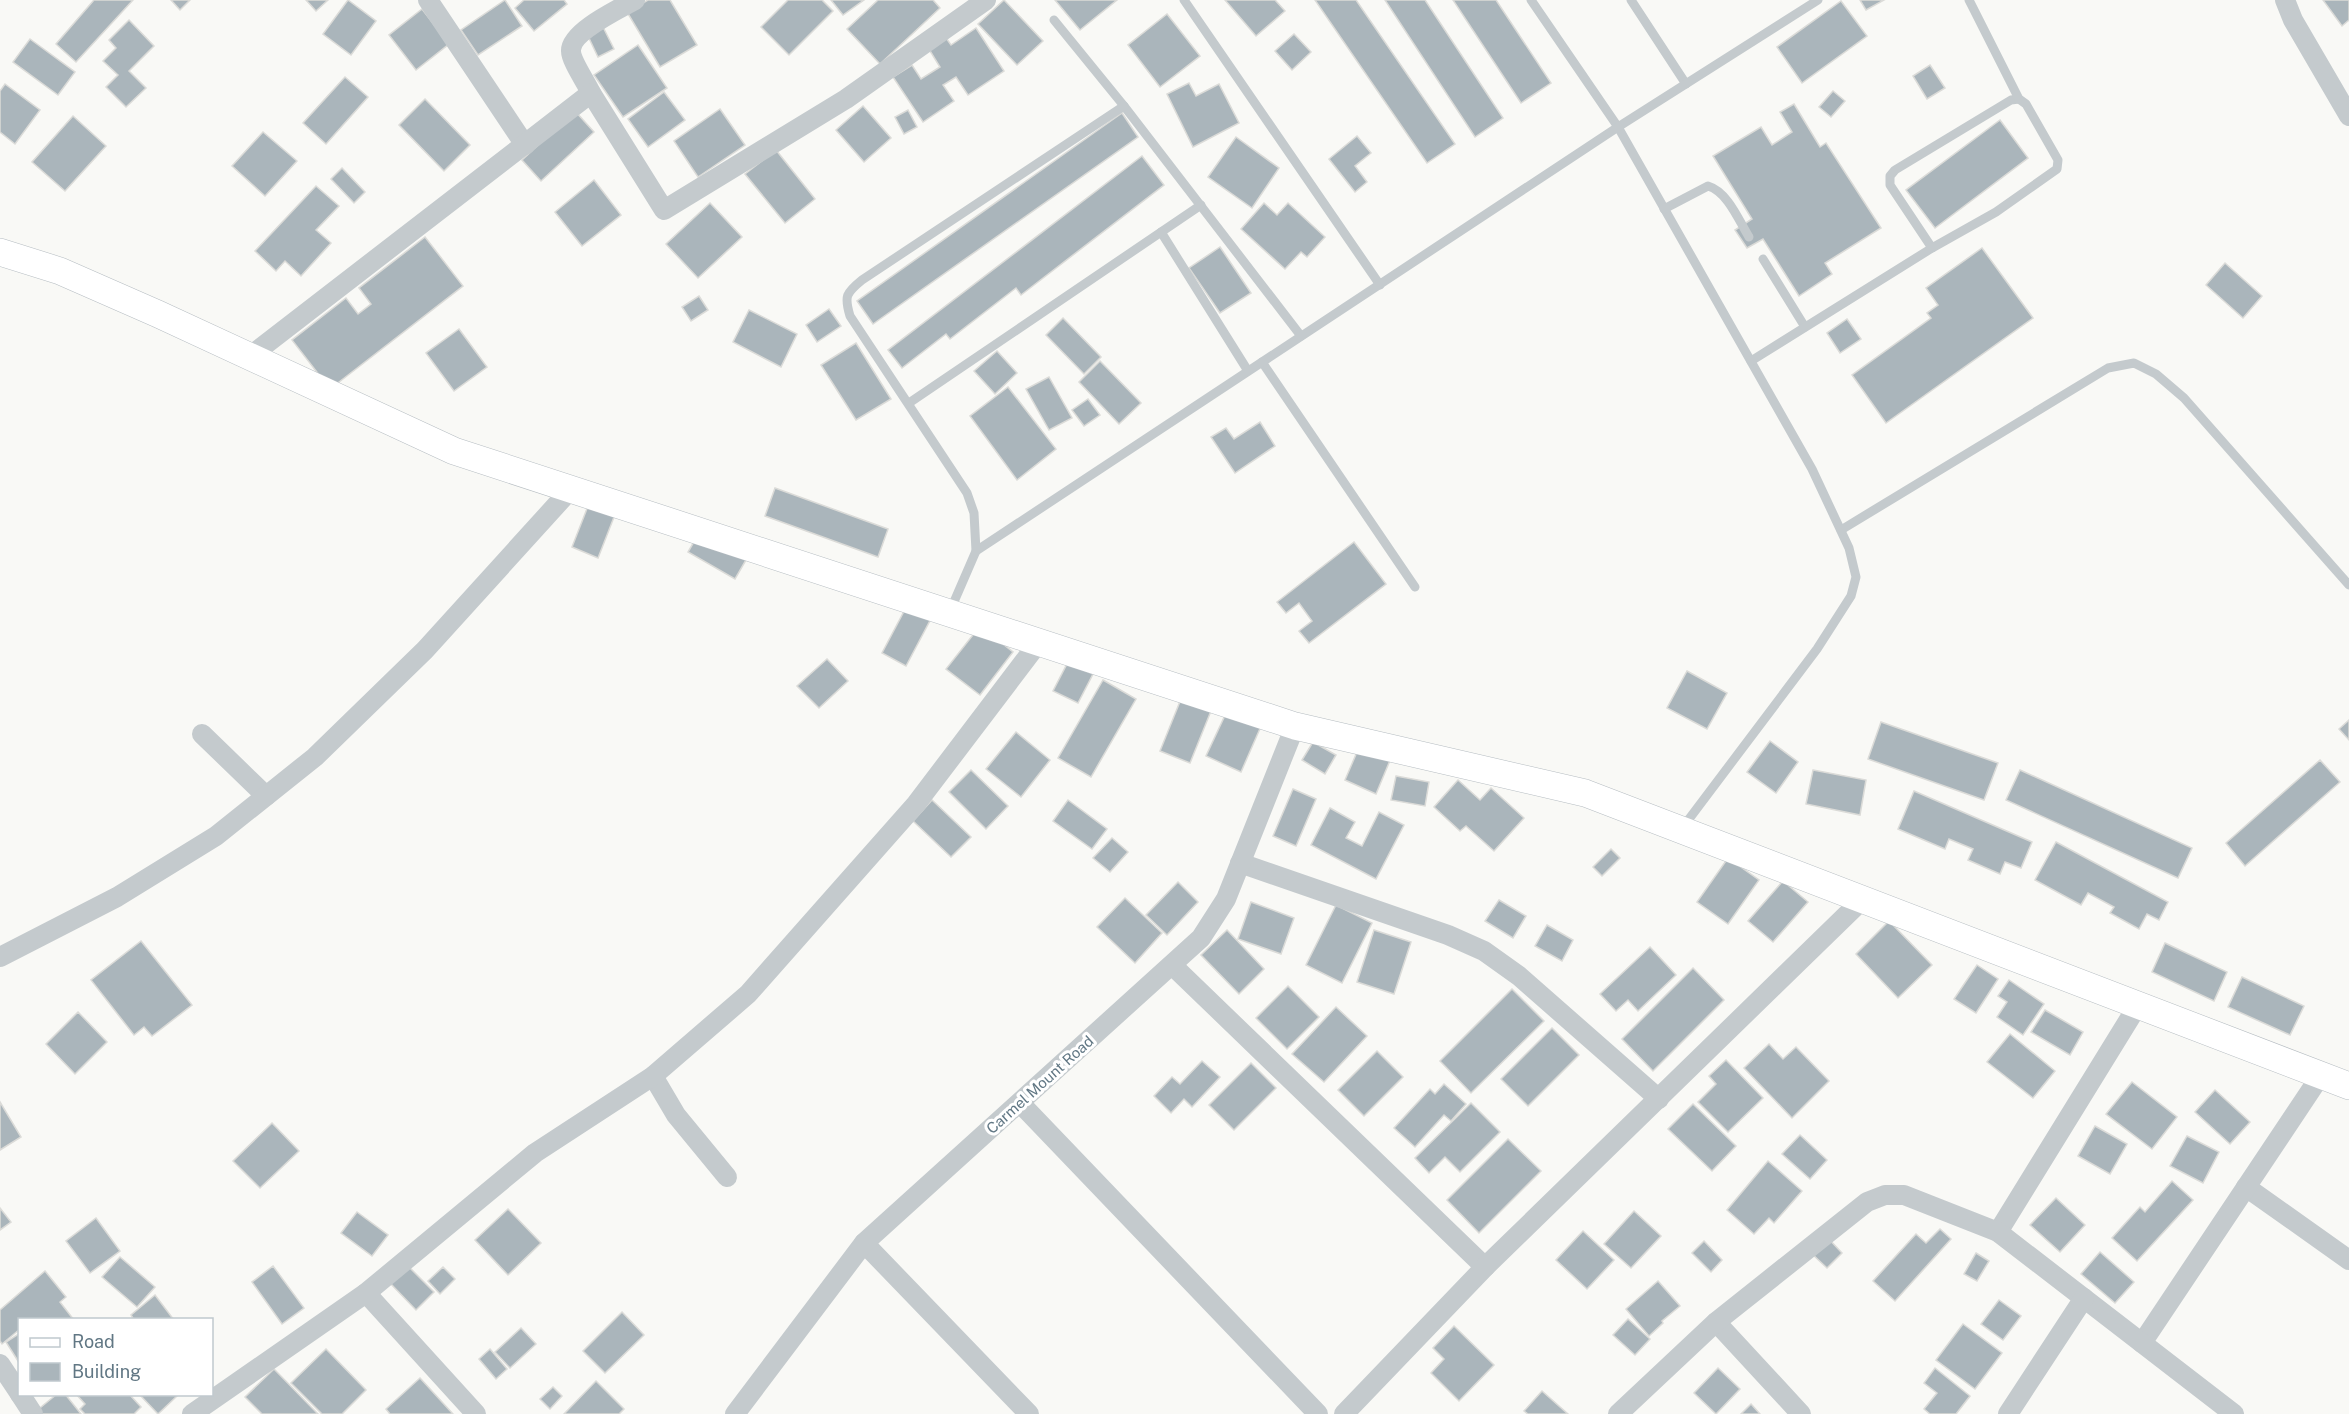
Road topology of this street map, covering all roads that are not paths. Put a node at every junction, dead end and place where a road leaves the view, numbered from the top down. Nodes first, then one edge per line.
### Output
1 (428, 0) edge
2 (634, 0) edge
3 (986, 0) edge
4 (1184, 0) edge
5 (1531, 0) edge
6 (1631, 0) edge
7 (1969, 0) edge
8 (2285, 0) edge
9 (1815, 1) edge
10 (1054, 20) dead end
11 (1686, 84) junction
12 (591, 93) junction
13 (2019, 99) junction
14 (1124, 106) junction
15 (2349, 116) edge
16 (1618, 127) junction
17 (525, 145) junction
18 (1200, 205) junction
19 (1664, 209) junction
20 (1161, 232) junction
21 (1749, 237) dead end
22 (1932, 248) junction
23 (0, 252) edge
24 (1763, 259) dead end
25 (1380, 285) junction
26 (1805, 327) junction
27 (1301, 336) junction
28 (249, 357) junction
29 (1751, 361) junction
30 (1262, 362) junction
31 (1248, 371) junction
32 (909, 403) junction
33 (571, 489) junction
34 (1841, 530) junction
35 (976, 551) junction
36 (2349, 585) edge
37 (1415, 587) dead end
38 (949, 613) junction
39 (1039, 642) junction
40 (1294, 726) junction
41 (202, 734) dead end
42 (266, 796) junction
43 (1680, 830) junction
44 (1240, 863) junction
45 (1862, 900) junction
46 (0, 957) edge
47 (1172, 965) junction
48 (2138, 1005) junction
49 (2320, 1075) junction
50 (654, 1076) junction
51 (2349, 1086) edge
52 (1659, 1099) junction
53 (1020, 1103) junction
54 (727, 1177) dead end
55 (2246, 1187) junction
56 (1998, 1232) junction
57 (864, 1243) junction
58 (2349, 1260) edge
59 (1485, 1267) junction
60 (366, 1293) junction
61 (2084, 1298) junction
62 (1716, 1322) junction
63 (2142, 1343) junction
64 (0, 1364) edge
65 (18, 1391) edge
66 (21, 1396) edge
67 (33, 1414) edge
68 (192, 1414) edge
69 (476, 1414) edge
70 (735, 1414) edge
71 (1029, 1414) edge
72 (1318, 1414) edge
73 (1344, 1414) edge
74 (1618, 1414) edge
75 (1801, 1414) edge
76 (2008, 1414) edge
77 (2234, 1414) edge

1 - 17 street
2 - 12 street
3 - 12 street
4 - 25 lane
5 - 16 lane
6 - 11 lane
7 - 13 lane
8 - 15 street
9 - 11 lane
10 - 14 lane
11 - 16 lane
12 - 17 street
13 - 22 lane
13 - 22 lane
14 - 18 lane
14 - 32 lane
16 - 19 lane
16 - 25 lane
17 - 28 street
18 - 20 lane
18 - 27 lane
19 - 21 lane
19 - 29 lane
20 - 31 lane
20 - 32 lane
22 - 26 lane
23 - 28 street
24 - 26 lane
25 - 27 lane
26 - 29 lane
27 - 30 lane
28 - 33 street
29 - 34 lane
30 - 31 lane
30 - 37 lane
31 - 35 lane
32 - 35 lane
33 - 38 street
33 - 42 street
34 - 36 lane
34 - 43 lane
35 - 38 lane
38 - 39 street
39 - 40 street
39 - 50 street
40 - 43 street
40 - 44 street, Carmel Mount Road
41 - 42 street
42 - 46 street
43 - 45 street
44 - 47 street, Carmel Mount Road
44 - 52 street
45 - 48 street
45 - 52 street
47 - 53 street, Carmel Mount Road
47 - 59 street
48 - 49 street
48 - 56 street
49 - 51 street
49 - 55 street
50 - 54 street
50 - 60 street
52 - 59 street
53 - 57 street, Carmel Mount Road
53 - 72 street
55 - 58 street
55 - 63 street
56 - 61 street
56 - 62 street
57 - 70 street, Carmel Mount Road
57 - 71 street
59 - 73 street
60 - 68 street
60 - 69 street
61 - 63 street
61 - 76 street
62 - 74 street
62 - 75 street
63 - 77 street
64 - 65 street
66 - 67 street

